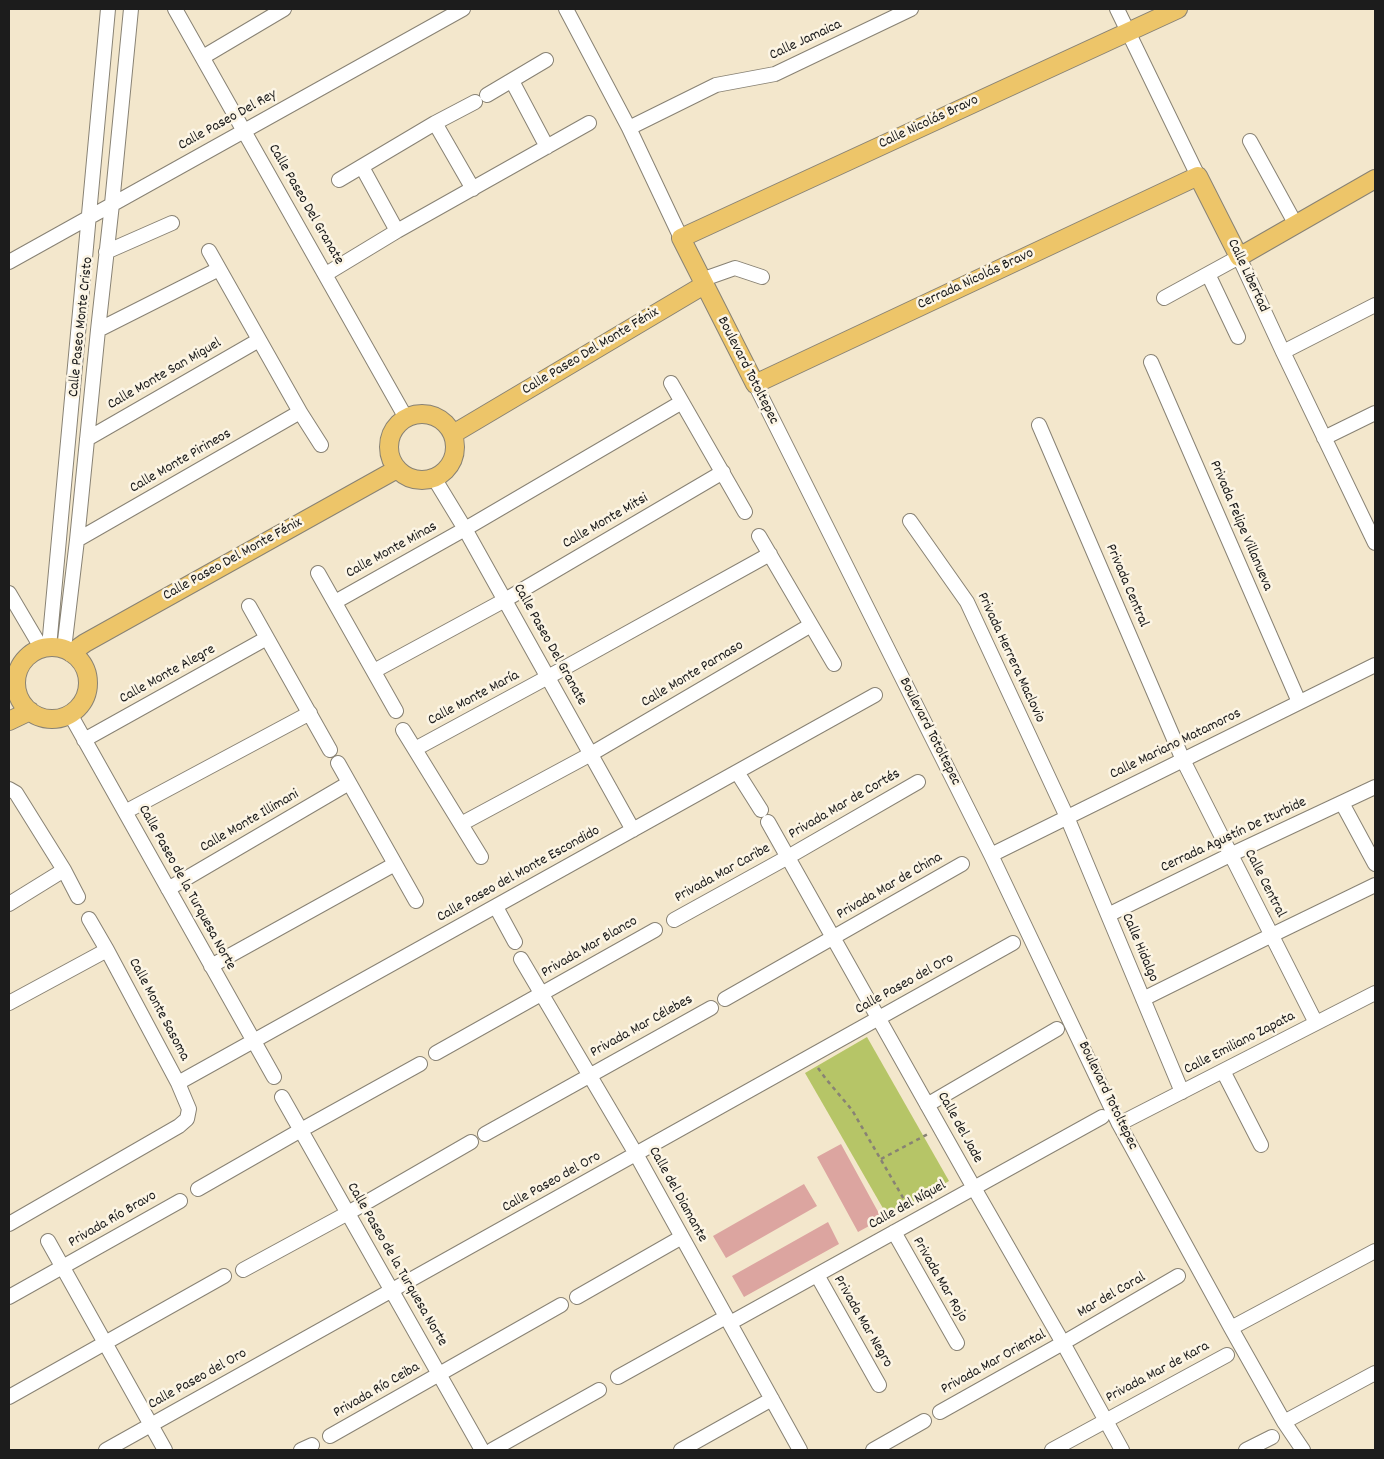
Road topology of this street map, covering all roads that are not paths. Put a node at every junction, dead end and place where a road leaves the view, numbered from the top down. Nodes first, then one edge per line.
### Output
1 (108, 9) edge
2 (131, 9) edge
3 (175, 9) edge
4 (284, 9) edge
5 (462, 9) edge
6 (566, 9) edge
7 (911, 9) edge
8 (1117, 9) edge
9 (1178, 9) edge
10 (1128, 32) junction
11 (203, 57) junction
12 (546, 60) dead end
13 (512, 81) junction
14 (436, 123) junction
15 (589, 123) dead end
16 (629, 128) junction
17 (244, 130) junction
18 (1250, 141) dead end
19 (547, 147) junction
20 (362, 167) junction
21 (1198, 176) junction
22 (1375, 179) edge
23 (339, 180) dead end
24 (473, 189) junction
25 (112, 204) junction
26 (89, 217) junction
27 (172, 223) dead end
28 (1296, 224) junction
29 (397, 231) junction
30 (681, 238) junction
31 (106, 252) junction
32 (209, 252) dead end
33 (1239, 257) junction
34 (9, 262) edge
35 (219, 269) junction
36 (326, 274) junction
37 (1208, 274) junction
38 (762, 277) dead end
39 (703, 283) junction
40 (1164, 298) dead end
41 (1375, 305) edge
42 (98, 330) junction
43 (1238, 337) dead end
44 (259, 340) junction
45 (1282, 352) junction
46 (1151, 362) dead end
47 (671, 383) dead end
48 (754, 384) junction
49 (682, 402) junction
50 (300, 412) junction
51 (1375, 413) edge
52 (406, 418) junction
53 (1039, 425) dead end
54 (453, 434) junction
55 (1324, 438) junction
56 (87, 439) junction
57 (321, 445) dead end
58 (397, 469) junction
59 (723, 472) junction
60 (434, 478) junction
61 (745, 512) dead end
62 (910, 521) dead end
63 (466, 528) junction
64 (759, 536) dead end
65 (78, 540) junction
66 (1375, 543) edge
67 (770, 554) junction
68 (318, 573) dead end
69 (9, 593) edge
70 (505, 600) junction
71 (334, 602) junction
72 (249, 606) dead end
73 (811, 624) junction
74 (267, 638) junction
75 (56, 650) junction
76 (834, 664) dead end
77 (1375, 665) edge
78 (374, 671) junction
79 (548, 677) junction
80 (13, 693) edge
81 (875, 695) dead end
82 (1299, 702) junction
83 (30, 711) junction
84 (396, 711) dead end
85 (310, 713) junction
86 (70, 714) junction
87 (9, 721) edge
88 (403, 730) dead end
89 (84, 740) junction
90 (415, 749) junction
91 (330, 750) dead end
92 (591, 754) junction
93 (1183, 760) junction
94 (338, 763) dead end
95 (737, 772) junction
96 (918, 782) dead end
97 (349, 783) junction
98 (1375, 787) edge
99 (9, 789) edge
100 (1342, 803) junction
101 (761, 810) dead end
102 (124, 812) junction
103 (1066, 817) junction
104 (768, 822) dead end
105 (461, 824) junction
106 (634, 830) junction
107 (991, 855) junction
108 (1230, 855) junction
109 (481, 857) dead end
110 (788, 857) junction
111 (395, 864) junction
112 (962, 864) dead end
113 (1375, 864) edge
114 (64, 870) junction
115 (1375, 885) edge
116 (168, 889) junction
117 (78, 897) dead end
118 (416, 901) dead end
119 (9, 904) edge
120 (496, 906) junction
121 (1108, 915) junction
122 (89, 919) dead end
123 (674, 920) dead end
124 (655, 930) dead end
125 (1272, 935) junction
126 (833, 938) junction
127 (515, 942) dead end
128 (1013, 943) dead end
129 (107, 950) junction
130 (521, 958) dead end
131 (211, 966) junction
132 (1375, 993) edge
133 (542, 994) junction
134 (725, 999) dead end
135 (1143, 999) junction
136 (9, 1003) edge
137 (711, 1008) dead end
138 (878, 1018) junction
139 (1316, 1023) junction
140 (1057, 1029) dead end
141 (253, 1041) junction
142 (436, 1053) dead end
143 (420, 1064) dead end
144 (1223, 1071) junction
145 (589, 1075) junction
146 (274, 1077) dead end
147 (178, 1083) junction
148 (1182, 1092) junction
149 (282, 1097) dead end
150 (927, 1105) junction
151 (1102, 1117) dead end
152 (1119, 1124) junction
153 (301, 1130) junction
154 (485, 1134) dead end
155 (471, 1142) dead end
156 (1261, 1145) dead end
157 (636, 1154) junction
158 (974, 1188) junction
159 (198, 1189) dead end
160 (180, 1201) dead end
161 (348, 1213) junction
162 (9, 1224) edge
163 (894, 1232) junction
164 (682, 1237) junction
165 (48, 1241) dead end
166 (1375, 1251) edge
167 (62, 1268) junction
168 (243, 1270) dead end
169 (817, 1275) junction
170 (224, 1276) dead end
171 (1178, 1276) dead end
172 (392, 1291) junction
173 (577, 1296) dead end
174 (9, 1297) edge
175 (561, 1306) dead end
176 (728, 1320) junction
177 (1231, 1328) junction
178 (956, 1343) dead end
179 (1063, 1343) junction
180 (104, 1344) junction
181 (1227, 1355) dead end
182 (1375, 1373) edge
183 (439, 1374) junction
184 (618, 1377) dead end
185 (879, 1385) dead end
186 (599, 1390) dead end
187 (9, 1397) edge
188 (772, 1399) junction
189 (940, 1412) dead end
190 (924, 1420) dead end
191 (1105, 1420) junction
192 (1284, 1422) junction
193 (151, 1425) junction
194 (330, 1436) dead end
195 (1272, 1437) dead end
196 (106, 1450) edge
197 (165, 1450) edge
198 (482, 1450) edge
199 (492, 1450) edge
200 (681, 1450) edge
201 (800, 1450) edge
202 (872, 1450) edge
203 (1052, 1450) edge
204 (1122, 1450) edge
205 (1246, 1450) edge
206 (1303, 1450) edge

1 - 26 street, Calle Paseo Monte Cristo
2 - 25 street, Calle Paseo Monte Cristo
3 - 11 street, Calle Paseo Del Granate
4 - 11 street
5 - 17 street, Calle Paseo Del Rey
6 - 16 street, Boulevard Totoltepec
7 - 16 street, Calle Jamaica
8 - 10 street, Calle Libertad
9 - 10 main road, Calle Nicolás Bravo
10 - 21 street, Calle Libertad
10 - 30 main road, Calle Nicolás Bravo
11 - 17 street, Calle Paseo Del Granate
12 - 13 street
13 - 14 street
13 - 19 street
14 - 20 street
14 - 24 street
15 - 19 street
16 - 30 street, Boulevard Totoltepec
17 - 25 street, Calle Paseo Del Rey
17 - 36 street, Calle Paseo Del Granate
18 - 28 street
19 - 24 street
20 - 23 street
20 - 29 street
21 - 33 main road, Calle Libertad
21 - 48 main road, Cerrada Nicolás Bravo
22 - 28 main road
24 - 29 street
25 - 26 street, Calle Paseo Del Rey
25 - 31 street, Calle Paseo Monte Cristo
26 - 34 street, Calle Paseo Del Rey
26 - 75 street, Calle Paseo Monte Cristo
27 - 31 street
28 - 33 main road
29 - 36 street
30 - 39 main road, Boulevard Totoltepec
31 - 42 street, Calle Paseo Monte Cristo
32 - 35 street
33 - 37 street
33 - 45 street, Calle Libertad
35 - 42 street
35 - 44 street
36 - 52 street, Calle Paseo Del Granate
37 - 40 street
37 - 43 street
38 - 39 street
39 - 48 main road, Boulevard Totoltepec
39 - 54 main road, Calle Paseo Del Monte Fénix
41 - 45 street
42 - 56 street, Calle Paseo Monte Cristo
44 - 50 street
44 - 56 street, Calle Monte San Miguel
45 - 55 street, Calle Libertad
46 - 82 street, Privada Felipe Villanueva
47 - 49 street
48 - 107 street, Boulevard Totoltepec
49 - 59 street
49 - 63 street
50 - 57 street
50 - 65 street, Calle Monte Pirineos
51 - 55 street
52 - 54 main road
52 - 58 main road
53 - 93 street, Privada Central
54 - 60 main road
55 - 66 street, Calle Libertad
56 - 65 street, Calle Paseo Monte Cristo
58 - 60 main road
58 - 75 main road, Calle Paseo Del Monte Fénix
59 - 61 street
59 - 70 street, Calle Monte Mitsi
60 - 63 street, Calle Paseo Del Granate
62 - 103 street, Privada Herrera Maclovio
63 - 70 street, Calle Paseo Del Granate
63 - 71 street, Calle Monte Minas
64 - 67 street
65 - 75 street, Calle Paseo Monte Cristo
67 - 73 street
67 - 79 street
68 - 71 street
69 - 75 street
70 - 78 street
70 - 79 street, Calle Paseo Del Granate
71 - 78 street
72 - 74 street
73 - 76 street
73 - 92 street, Calle Monte Parnaso
74 - 85 street
74 - 89 street, Calle Monte Alegre
75 - 80 main road
75 - 86 main road
77 - 82 street, Calle Mariano Matamoros
78 - 84 street
79 - 90 street, Calle Monte María
79 - 92 street, Calle Paseo Del Granate
80 - 83 main road
81 - 95 street, Calle Paseo del Monte Escondido
82 - 93 street, Calle Mariano Matamoros
83 - 86 main road
83 - 87 main road
85 - 91 street
85 - 102 street
86 - 89 street, Calle Paseo de la Turquesa Norte
88 - 90 street
89 - 102 street, Calle Paseo de la Turquesa Norte
90 - 105 street
92 - 105 street
92 - 106 street, Calle Paseo Del Granate
93 - 103 street, Calle Mariano Matamoros
93 - 108 street, Calle Central
94 - 97 street
95 - 101 street
95 - 106 street, Calle Paseo del Monte Escondido
96 - 110 street, Privada Mar de Cortés
97 - 111 street
97 - 116 street, Calle Monte Illimani
98 - 100 street, Cerrada Agustín De Iturbide
99 - 114 street
100 - 108 street, Cerrada Agustín De Iturbide
100 - 113 street
102 - 116 street, Calle Paseo de la Turquesa Norte
103 - 107 street, Calle Mariano Matamoros
103 - 121 street, Calle Hidalgo
104 - 110 street, Calle del Jade
105 - 109 street
106 - 120 street, Calle Paseo del Monte Escondido
107 - 152 street, Boulevard Totoltepec
108 - 121 street, Cerrada Agustín De Iturbide
108 - 125 street, Calle Central
110 - 123 street, Privada Mar Caribe
110 - 126 street, Calle del Jade
111 - 118 street
111 - 131 street
112 - 126 street, Privada Mar de China
114 - 117 street
114 - 119 street
115 - 125 street
116 - 131 street, Calle Paseo de la Turquesa Norte
120 - 127 street
120 - 141 street, Calle Paseo del Monte Escondido
121 - 135 street, Calle Hidalgo
122 - 129 street, Calle Monte Sasoma
124 - 133 street, Privada Mar Blanco
125 - 135 street
125 - 139 street, Calle Central
126 - 134 street, Privada Mar de China
126 - 138 street, Calle del Jade
128 - 138 street, Calle Paseo del Oro
129 - 136 street
129 - 147 street, Calle Monte Sasoma
130 - 133 street, Calle del Diamante
131 - 141 street, Calle Paseo de la Turquesa Norte
132 - 139 street, Calle Emiliano Zapata
133 - 142 street, Privada Mar Blanco
133 - 145 street, Calle del Diamante
135 - 148 street, Calle Hidalgo
137 - 145 street, Privada Mar Célebes
138 - 150 street, Calle del Jade
138 - 157 street, Calle Paseo del Oro
139 - 144 street, Calle Emiliano Zapata
140 - 150 street
141 - 146 street, Calle Paseo de la Turquesa Norte
141 - 147 street, Calle Paseo del Monte Escondido
143 - 153 street
144 - 148 street, Calle Emiliano Zapata
144 - 156 street
145 - 154 street, Privada Mar Célebes
145 - 157 street, Calle del Diamante
147 - 162 street, Calle Monte Sasoma
148 - 152 street, Calle Emiliano Zapata
149 - 153 street, Calle Paseo de la Turquesa Norte
150 - 158 street, Calle del Jade
151 - 158 street, Calle del Níquel
152 - 177 street, Boulevard Totoltepec
153 - 159 street
153 - 161 street, Calle Paseo de la Turquesa Norte
155 - 161 street
157 - 164 street, Calle del Diamante
157 - 172 street, Calle Paseo del Oro
158 - 163 street, Calle del Níquel
158 - 179 street, Calle del Jade
160 - 167 street, Privada Río Bravo
161 - 168 street
161 - 172 street, Calle Paseo de la Turquesa Norte
163 - 169 street, Calle del Níquel
163 - 178 street, Privada Mar Rojo
164 - 173 street
164 - 176 street, Calle del Diamante
165 - 167 street
166 - 177 street
167 - 174 street, Privada Río Bravo
167 - 180 street
169 - 176 street, Calle del Níquel
169 - 185 street, Privada Mar Negro
170 - 180 street
171 - 179 street, Mar del Coral
172 - 183 street, Calle Paseo de la Turquesa Norte
172 - 193 street, Calle Paseo del Oro
175 - 183 street, Privada Río Ceiba
176 - 184 street, Calle del Níquel
176 - 188 street, Calle del Diamante
177 - 192 street, Boulevard Totoltepec
179 - 189 street, Privada Mar Oriental
179 - 191 street, Calle del Jade
180 - 187 street
180 - 193 street
181 - 191 street, Privada Mar de Kara
182 - 192 street
183 - 194 street, Privada Río Ceiba
183 - 198 street, Calle Paseo de la Turquesa Norte
186 - 199 street
188 - 200 street
188 - 201 street, Calle del Diamante
190 - 202 street
191 - 203 street, Privada Mar de Kara
191 - 204 street, Calle del Jade
192 - 206 street, Boulevard Totoltepec
193 - 196 street, Calle Paseo del Oro
193 - 197 street
195 - 205 street

